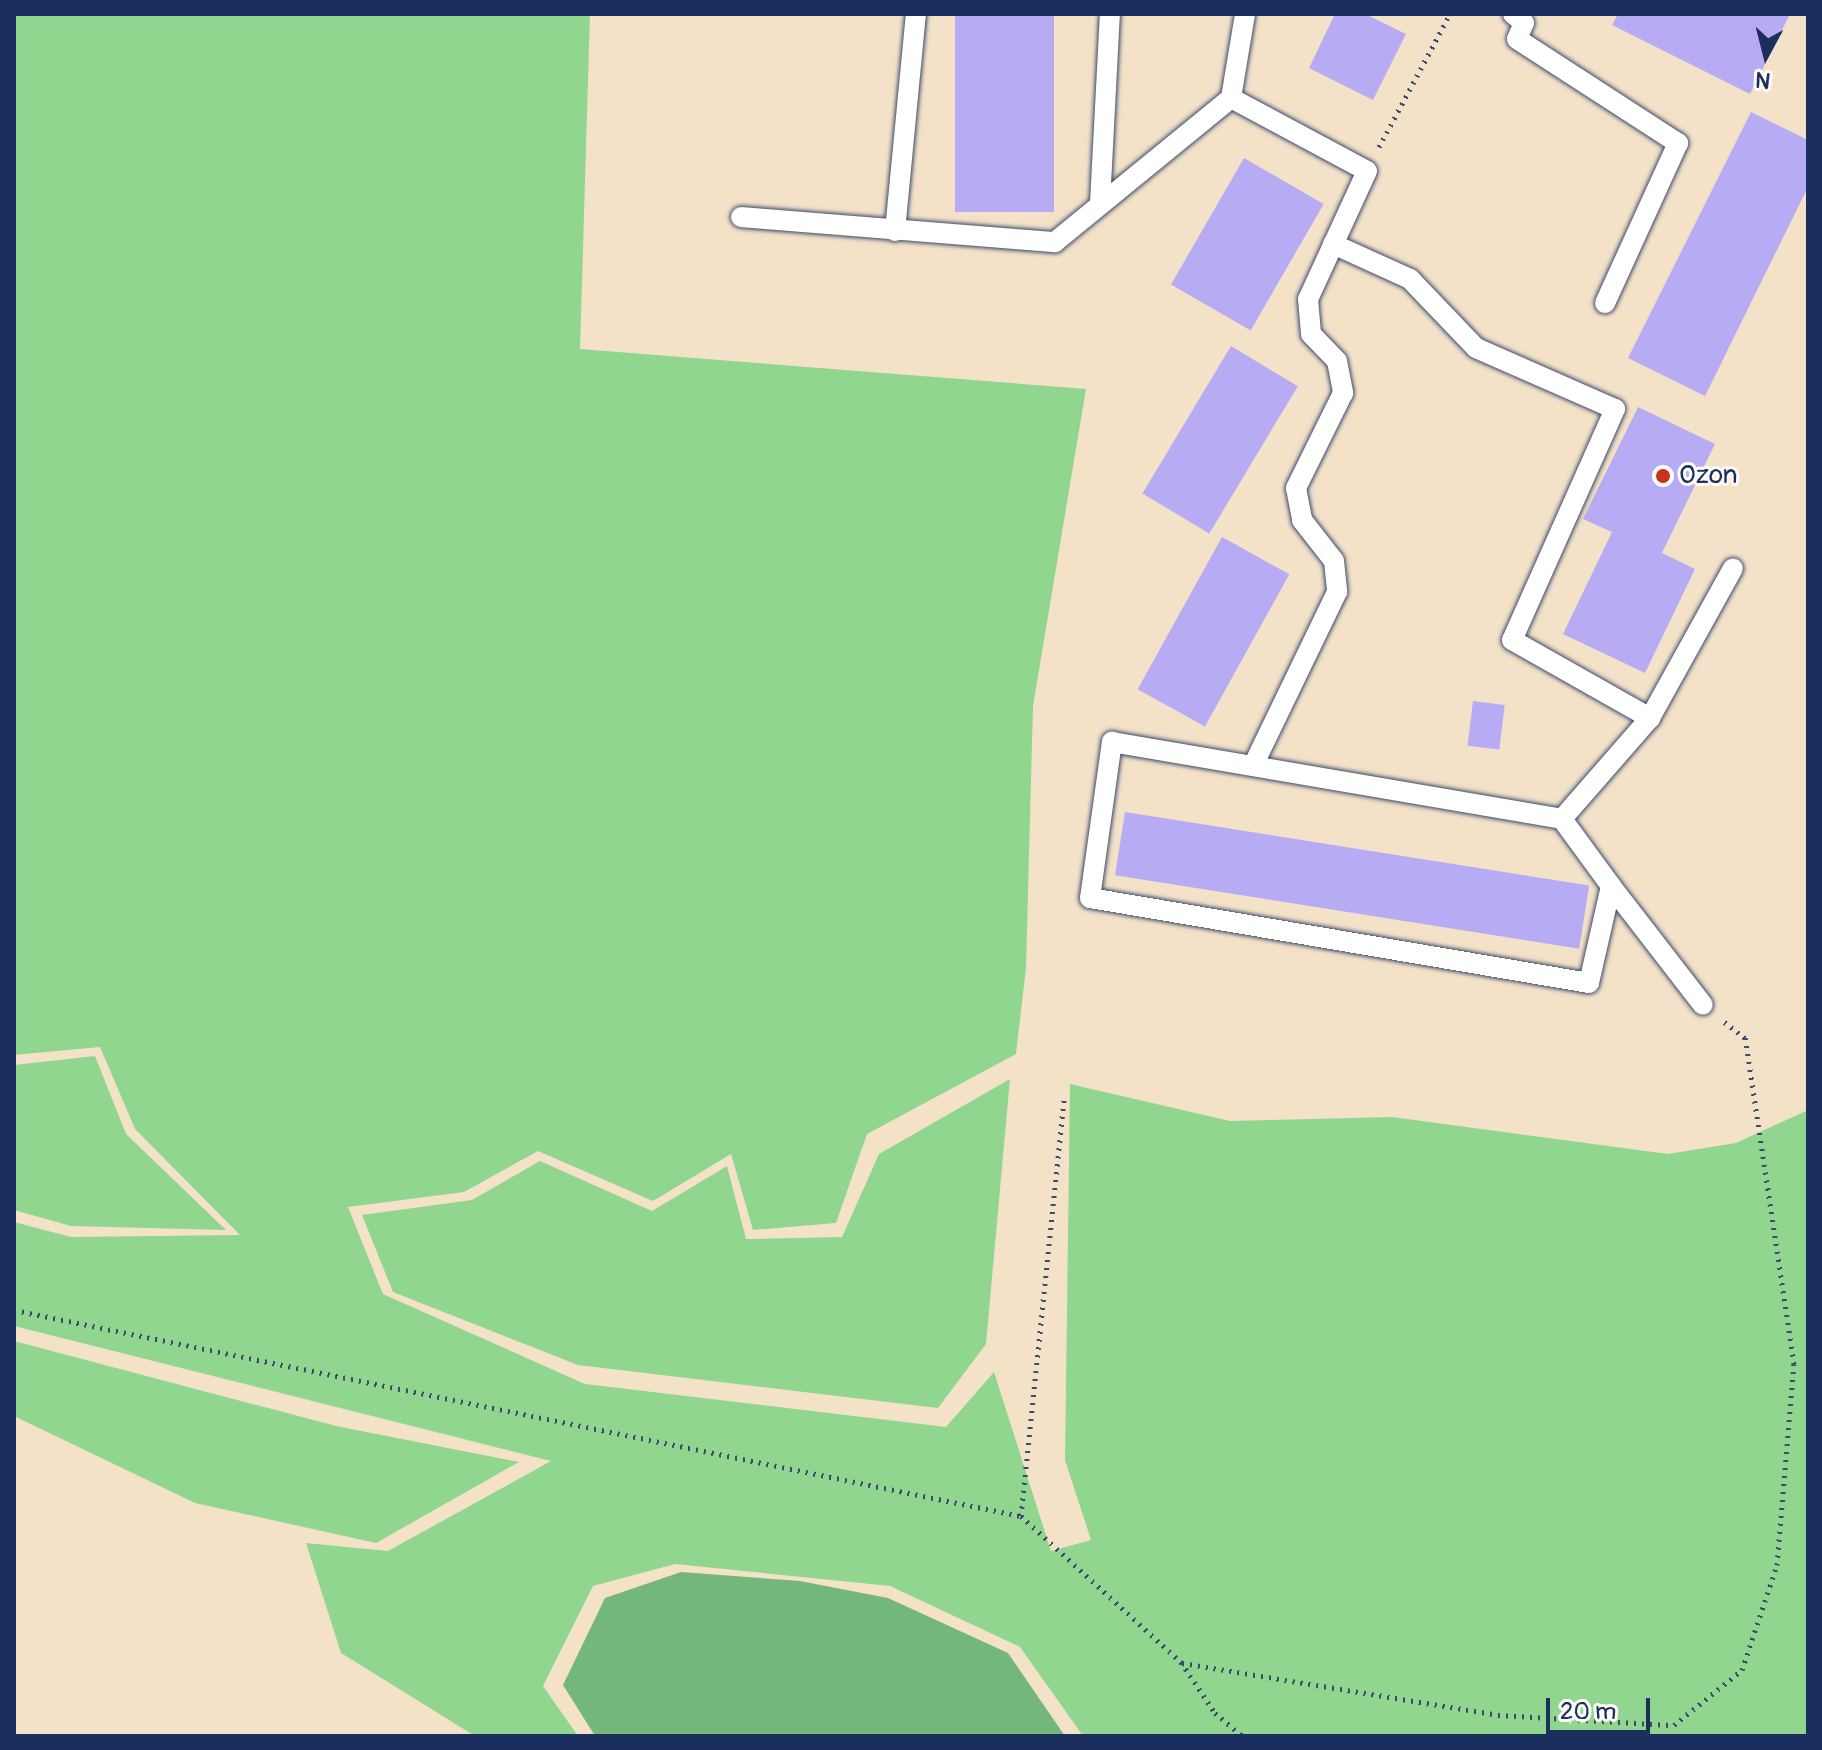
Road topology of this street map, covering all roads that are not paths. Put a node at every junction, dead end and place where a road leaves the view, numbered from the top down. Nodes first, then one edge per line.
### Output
1 (916, 14) edge
2 (1110, 14) edge
3 (1245, 14) edge
4 (1522, 17) edge
5 (1231, 98) junction
6 (1100, 203) junction
7 (741, 217) dead end
8 (895, 231) junction
9 (1333, 244) junction
10 (1605, 303) dead end
11 (1733, 568) dead end
12 (1650, 718) junction
13 (1253, 766) junction
14 (1562, 819) junction
15 (1611, 886) junction
16 (1703, 1005) road end

1 - 8 lane
2 - 6 lane
3 - 5 lane
4 - 10 lane
5 - 6 lane
5 - 9 lane
6 - 8 lane
7 - 8 lane
9 - 12 lane
9 - 13 lane
11 - 12 lane
12 - 14 lane
13 - 14 lane
13 - 15 lane
14 - 15 lane
15 - 16 lane

